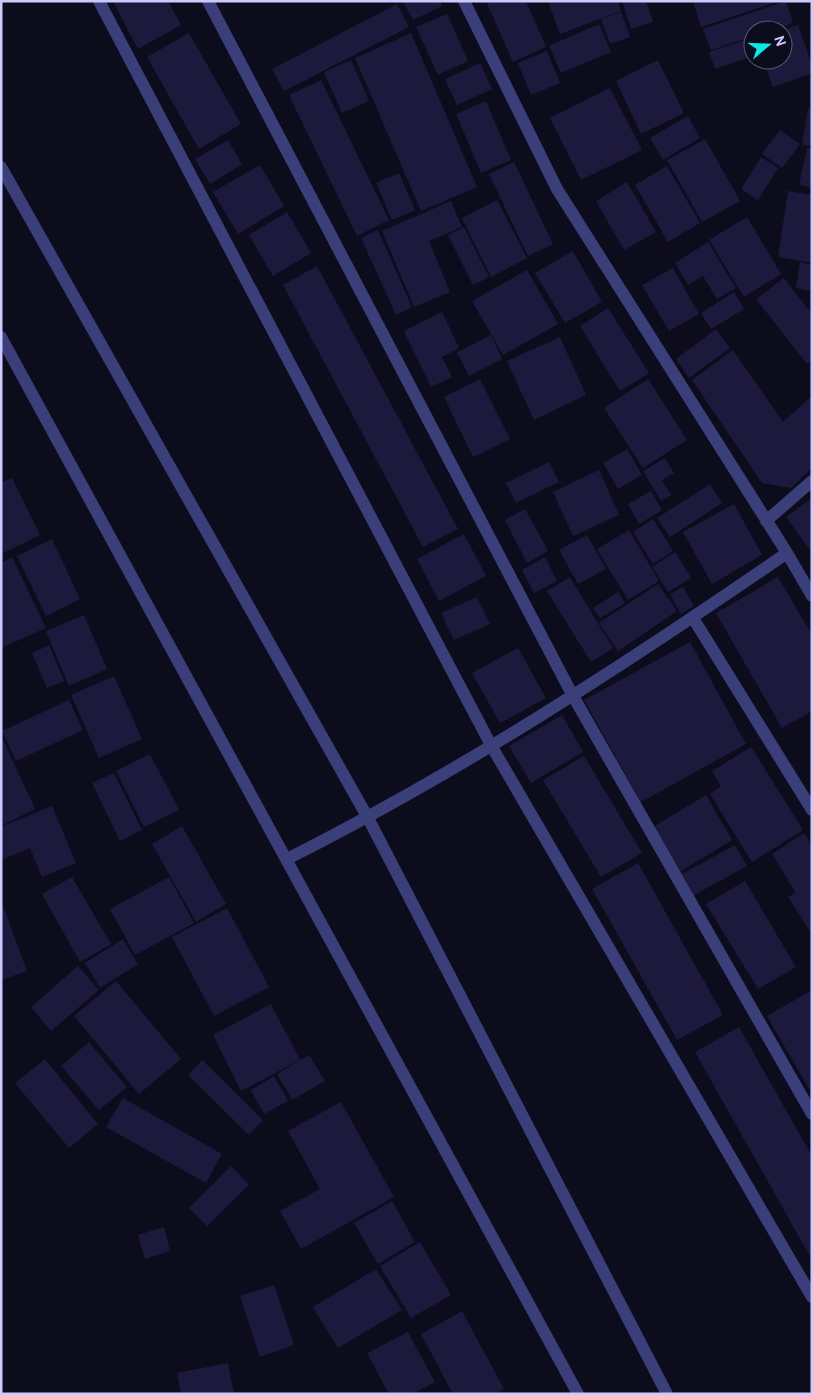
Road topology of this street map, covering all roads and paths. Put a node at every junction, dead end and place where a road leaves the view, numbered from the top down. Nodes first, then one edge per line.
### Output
1 (99, 1) edge
2 (208, 1) edge
3 (464, 1) edge
4 (1, 167) edge
5 (1, 337) edge
6 (812, 481) edge
7 (766, 521) junction
8 (787, 553) junction
9 (812, 596) edge
10 (693, 618) junction
11 (573, 696) junction
12 (492, 747) junction
13 (812, 810) edge
14 (368, 818) junction
15 (287, 859) junction
16 (812, 1114) edge
17 (812, 1296) edge
18 (578, 1394) edge
19 (667, 1394) edge

1 - 12 street
2 - 11 street
3 - 7 street
4 - 14 street
5 - 15 street
6 - 7 street
7 - 8 street
8 - 9 street
8 - 10 street
10 - 11 street
10 - 13 street
11 - 12 street
11 - 16 street
12 - 14 street
12 - 17 street
14 - 15 street
14 - 19 street
15 - 18 street

